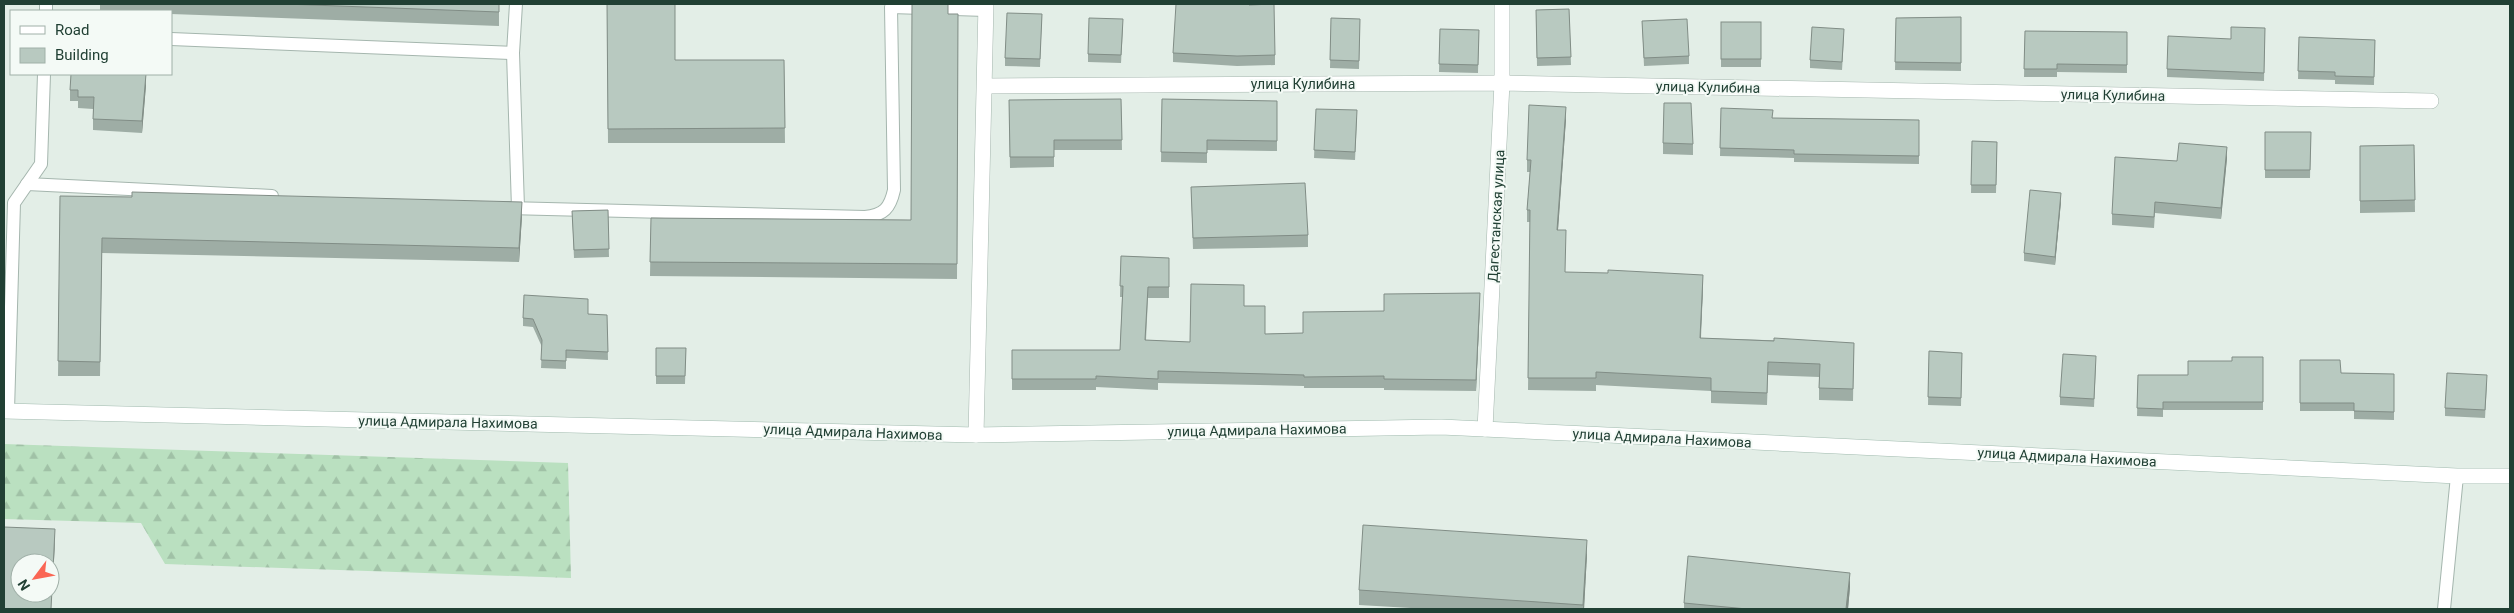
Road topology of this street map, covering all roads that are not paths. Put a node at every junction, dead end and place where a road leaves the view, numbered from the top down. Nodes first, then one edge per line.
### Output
1 (516, 4) edge
2 (1502, 4) edge
3 (986, 7) edge
4 (172, 39) edge
5 (514, 54) junction
6 (44, 75) edge
7 (1502, 83) junction
8 (985, 86) junction
9 (2431, 101) dead end
10 (27, 184) junction
11 (282, 196) edge
12 (498, 207) edge
13 (518, 208) junction
14 (6, 411) edge
15 (1485, 429) junction
16 (976, 435) junction
17 (2456, 476) junction
18 (2510, 476) edge
19 (2444, 609) edge

1 - 5 lane
2 - 7 main road, Дагестанская улица
3 - 8 main road
3 - 13 lane
4 - 5 lane
5 - 13 lane
6 - 10 lane
7 - 8 main road, улица Кулибина
7 - 9 main road, улица Кулибина
7 - 15 main road, Дагестанская улица
8 - 16 main road
10 - 11 lane
10 - 14 lane
12 - 13 lane
14 - 16 main road, улица Адмирала Нахимова
15 - 16 main road, улица Адмирала Нахимова
15 - 17 main road, улица Адмирала Нахимова
17 - 18 main road, улица Адмирала Нахимова
17 - 19 lane

